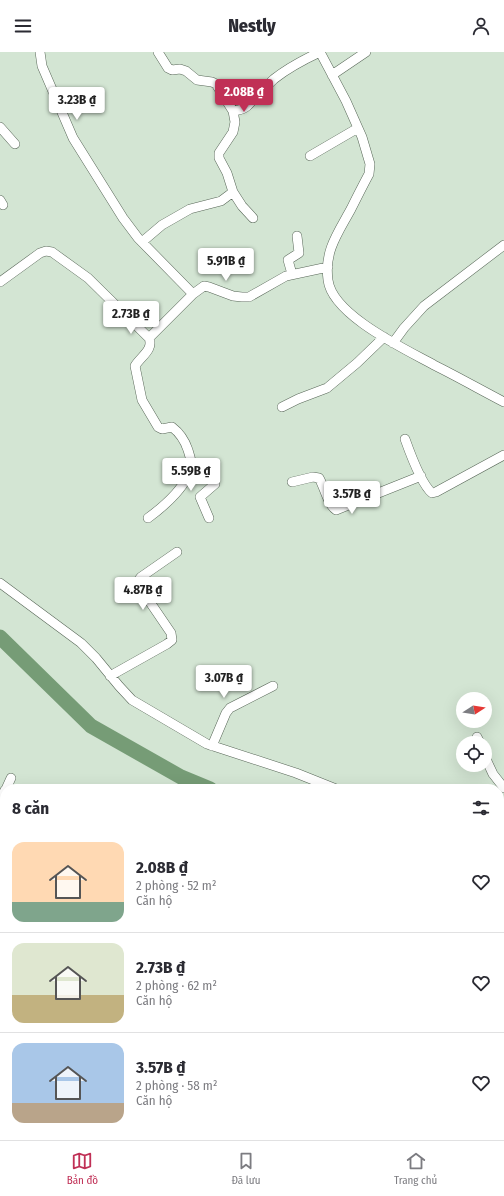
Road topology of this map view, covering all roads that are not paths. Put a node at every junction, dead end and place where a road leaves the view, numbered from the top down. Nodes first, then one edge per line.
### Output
1 (40, 52) edge
2 (158, 52) edge
3 (320, 52) edge
4 (366, 52) edge
5 (332, 75) junction
6 (233, 112) junction
7 (0, 127) edge
8 (358, 128) junction
9 (14, 144) dead end
10 (310, 156) dead end
11 (233, 192) junction
12 (253, 218) dead end
13 (297, 236) dead end
14 (142, 242) junction
15 (504, 245) edge
16 (328, 267) junction
17 (292, 274) junction
18 (0, 282) edge
19 (193, 294) junction
20 (384, 337) junction
21 (149, 338) junction
22 (394, 341) junction
23 (504, 402) edge
24 (282, 408) dead end
25 (404, 439) dead end
26 (504, 455) edge
27 (191, 462) junction
28 (421, 476) junction
29 (292, 482) dead end
30 (148, 518) dead end
31 (209, 518) dead end
32 (177, 552) dead end
33 (0, 583) edge
34 (110, 676) junction
35 (272, 686) dead end
36 (212, 746) junction
37 (492, 772) edge
38 (11, 778) dead end
39 (8, 784) edge
40 (324, 784) edge
41 (501, 784) edge

1 - 14 street
2 - 6 street
3 - 5 street
3 - 6 street
4 - 5 street
5 - 8 street
6 - 11 street
7 - 9 street
8 - 10 street
8 - 16 street
11 - 12 street
11 - 14 street
13 - 17 street
14 - 19 street
15 - 22 street
16 - 17 street
16 - 20 street
17 - 19 street
18 - 21 street
19 - 21 street
20 - 22 street
20 - 24 street
21 - 27 street
22 - 23 street
25 - 28 street
26 - 28 street
27 - 30 street
27 - 31 street
28 - 29 street
32 - 34 street
33 - 34 street
34 - 36 street
35 - 36 street
36 - 40 street
37 - 41 street
38 - 39 street

